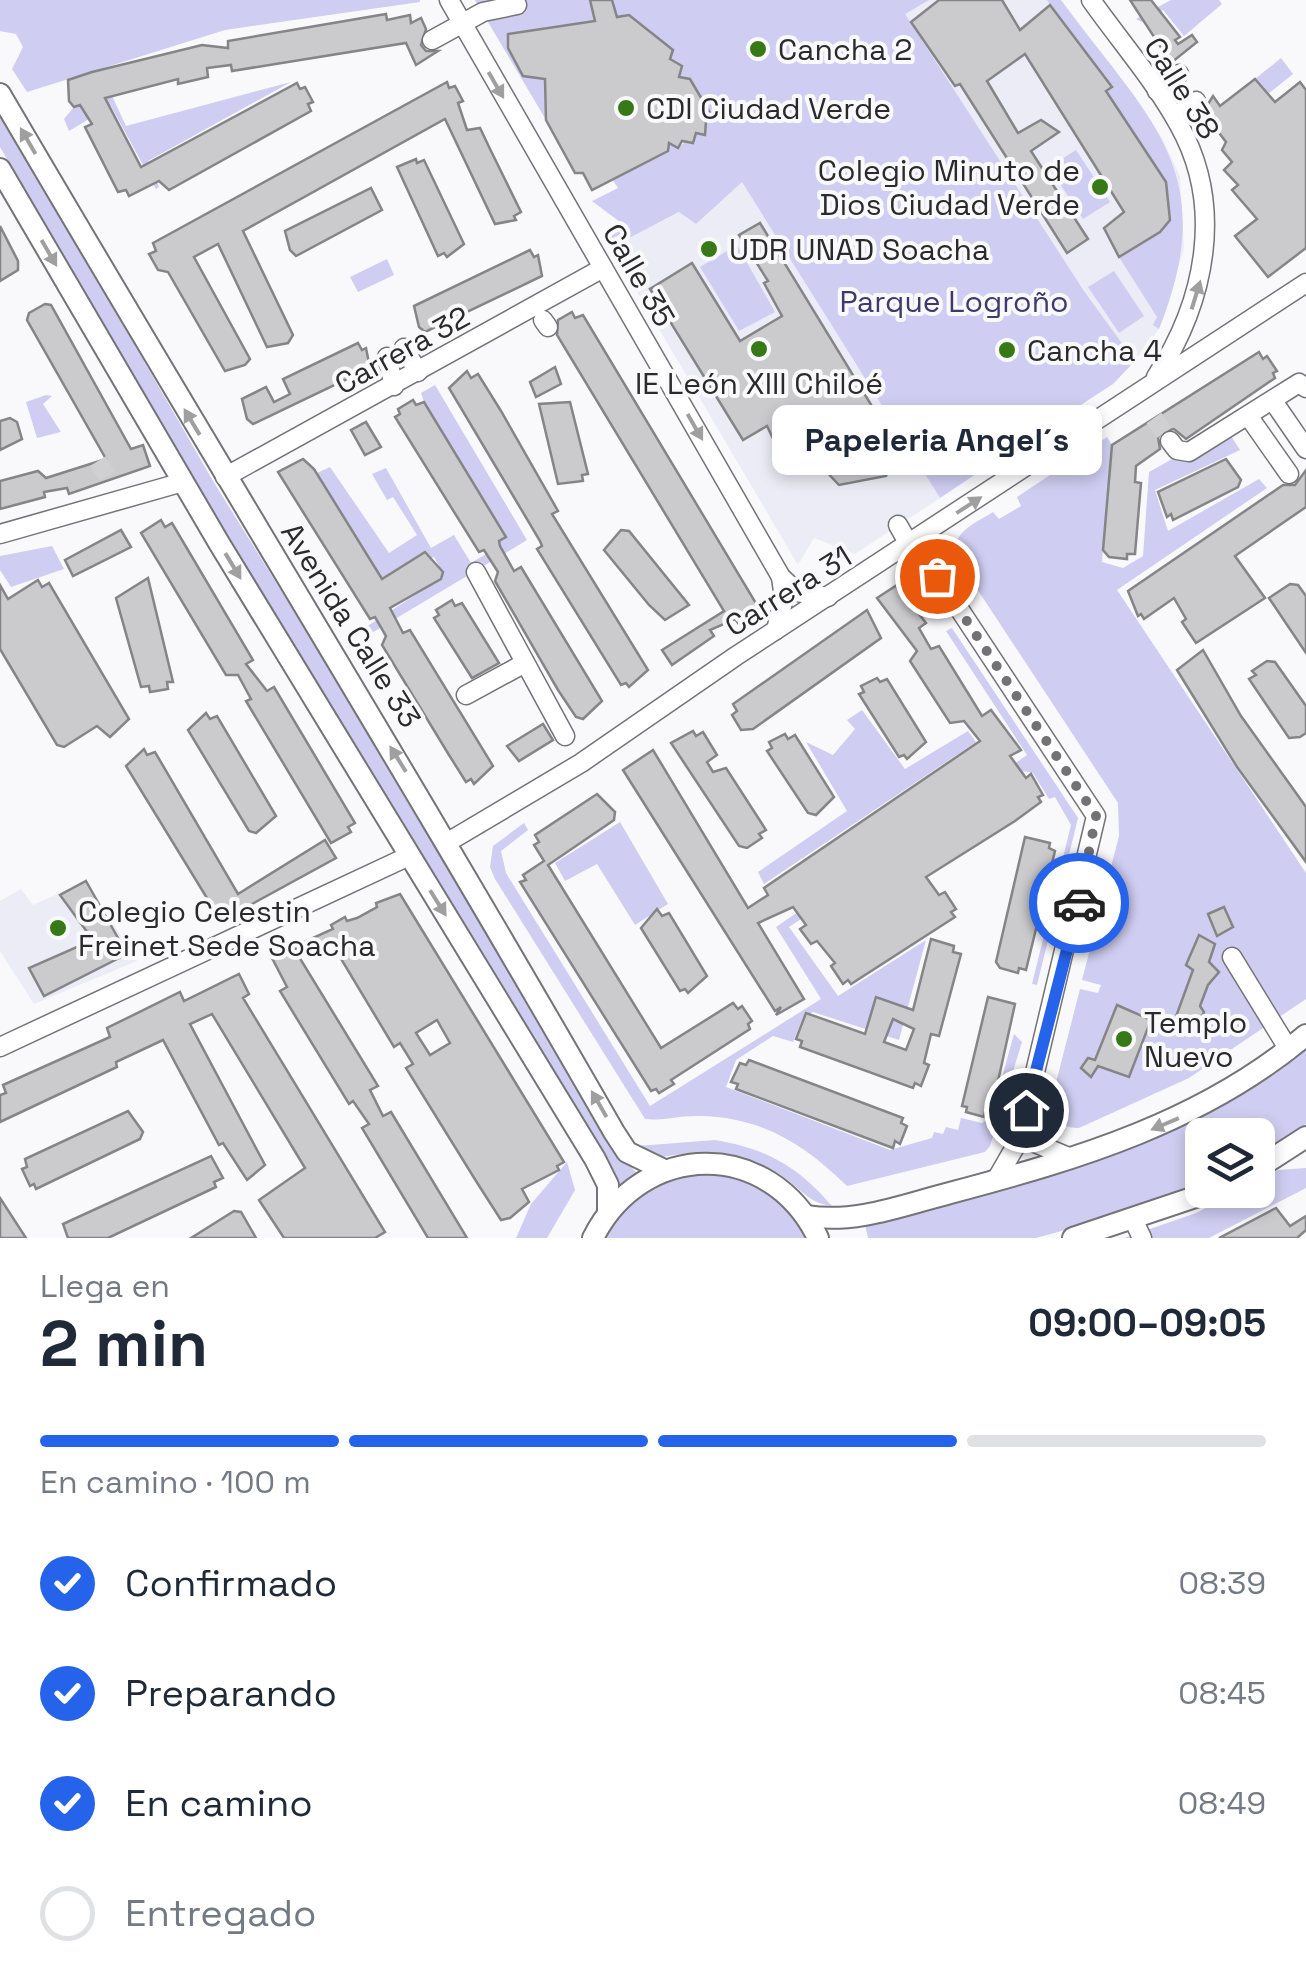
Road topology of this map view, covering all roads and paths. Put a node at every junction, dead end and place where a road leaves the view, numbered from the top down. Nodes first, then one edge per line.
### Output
1 (449, 0) edge
2 (1091, 0) edge
3 (517, 5) dead end
4 (460, 22) junction
5 (432, 40) dead end
6 (1178, 74) dead end
7 (1157, 91) junction
8 (0, 94) edge
9 (1196, 102) dead end
10 (1175, 117) junction
11 (0, 169) edge
12 (603, 268) junction
13 (1306, 283) edge
14 (418, 372) junction
15 (1153, 382) junction
16 (394, 386) junction
17 (1306, 388) edge
18 (1273, 401) junction
19 (1249, 416) junction
20 (1170, 441) dead end
21 (1306, 449) edge
22 (1288, 474) dead end
23 (225, 477) junction
24 (183, 482) junction
25 (898, 526) dead end
26 (0, 534) edge
27 (912, 544) junction
28 (476, 572) dead end
29 (781, 578) junction
30 (829, 597) junction
31 (776, 630) junction
32 (525, 663) junction
33 (466, 695) dead end
34 (565, 736) dead end
35 (448, 842) junction
36 (409, 856) junction
37 (1232, 956) dead end
38 (1306, 1035) edge
39 (0, 1047) edge
40 (1289, 1050) junction
41 (1026, 1110) junction
42 (1306, 1137) edge
43 (1275, 1157) edge
44 (1074, 1158) junction
45 (664, 1170) junction
46 (996, 1180) junction
47 (1185, 1206) edge
48 (608, 1212) junction
49 (807, 1216) junction
50 (1138, 1230) edge
51 (592, 1238) edge
52 (818, 1238) edge
53 (1074, 1238) edge

1 - 4 street, Calle 35
2 - 7 street, Calle 38
3 - 4 street
4 - 5 street
4 -> 12 street, Calle 35
6 - 7 street
7 - 10 street, Calle 38
23 -> 8 main road, Avenida Calle 33
9 - 10 street
15 -> 10 street, Calle 38
11 -> 24 main road
12 - 14 street, Carrera 32
12 -> 29 street, Calle 35
13 - 15 street, Carrera 31
14 - 16 street, Carrera 32
14 - 16 street
27 -> 15 street, Carrera 31
16 - 23 street, Carrera 32
17 - 18 street
18 - 19 street
18 - 21 street
19 - 20 street
19 - 22 street
35 -> 23 main road, Avenida Calle 33
24 - 26 street
24 -> 36 main road
25 - 27 street
27 - 30 street, Carrera 31
27 - 41 street
28 - 32 street
29 - 30 street
29 - 31 street
30 - 31 street, Carrera 31
31 - 35 street, Carrera 31
32 - 33 street
32 - 34 street
45 -> 35 main road, Avenida Calle 33
36 - 39 street
36 -> 48 main road
37 - 40 street
38 - 40 main road
40 -> 44 main road
41 - 44 street
41 - 46 street
42 - 43 main road
44 - 46 main road
45 - 48 main road
45 - 49 main road
46 - 49 main road
47 - 50 main road
48 - 51 main road
49 - 52 main road
50 - 53 main road

